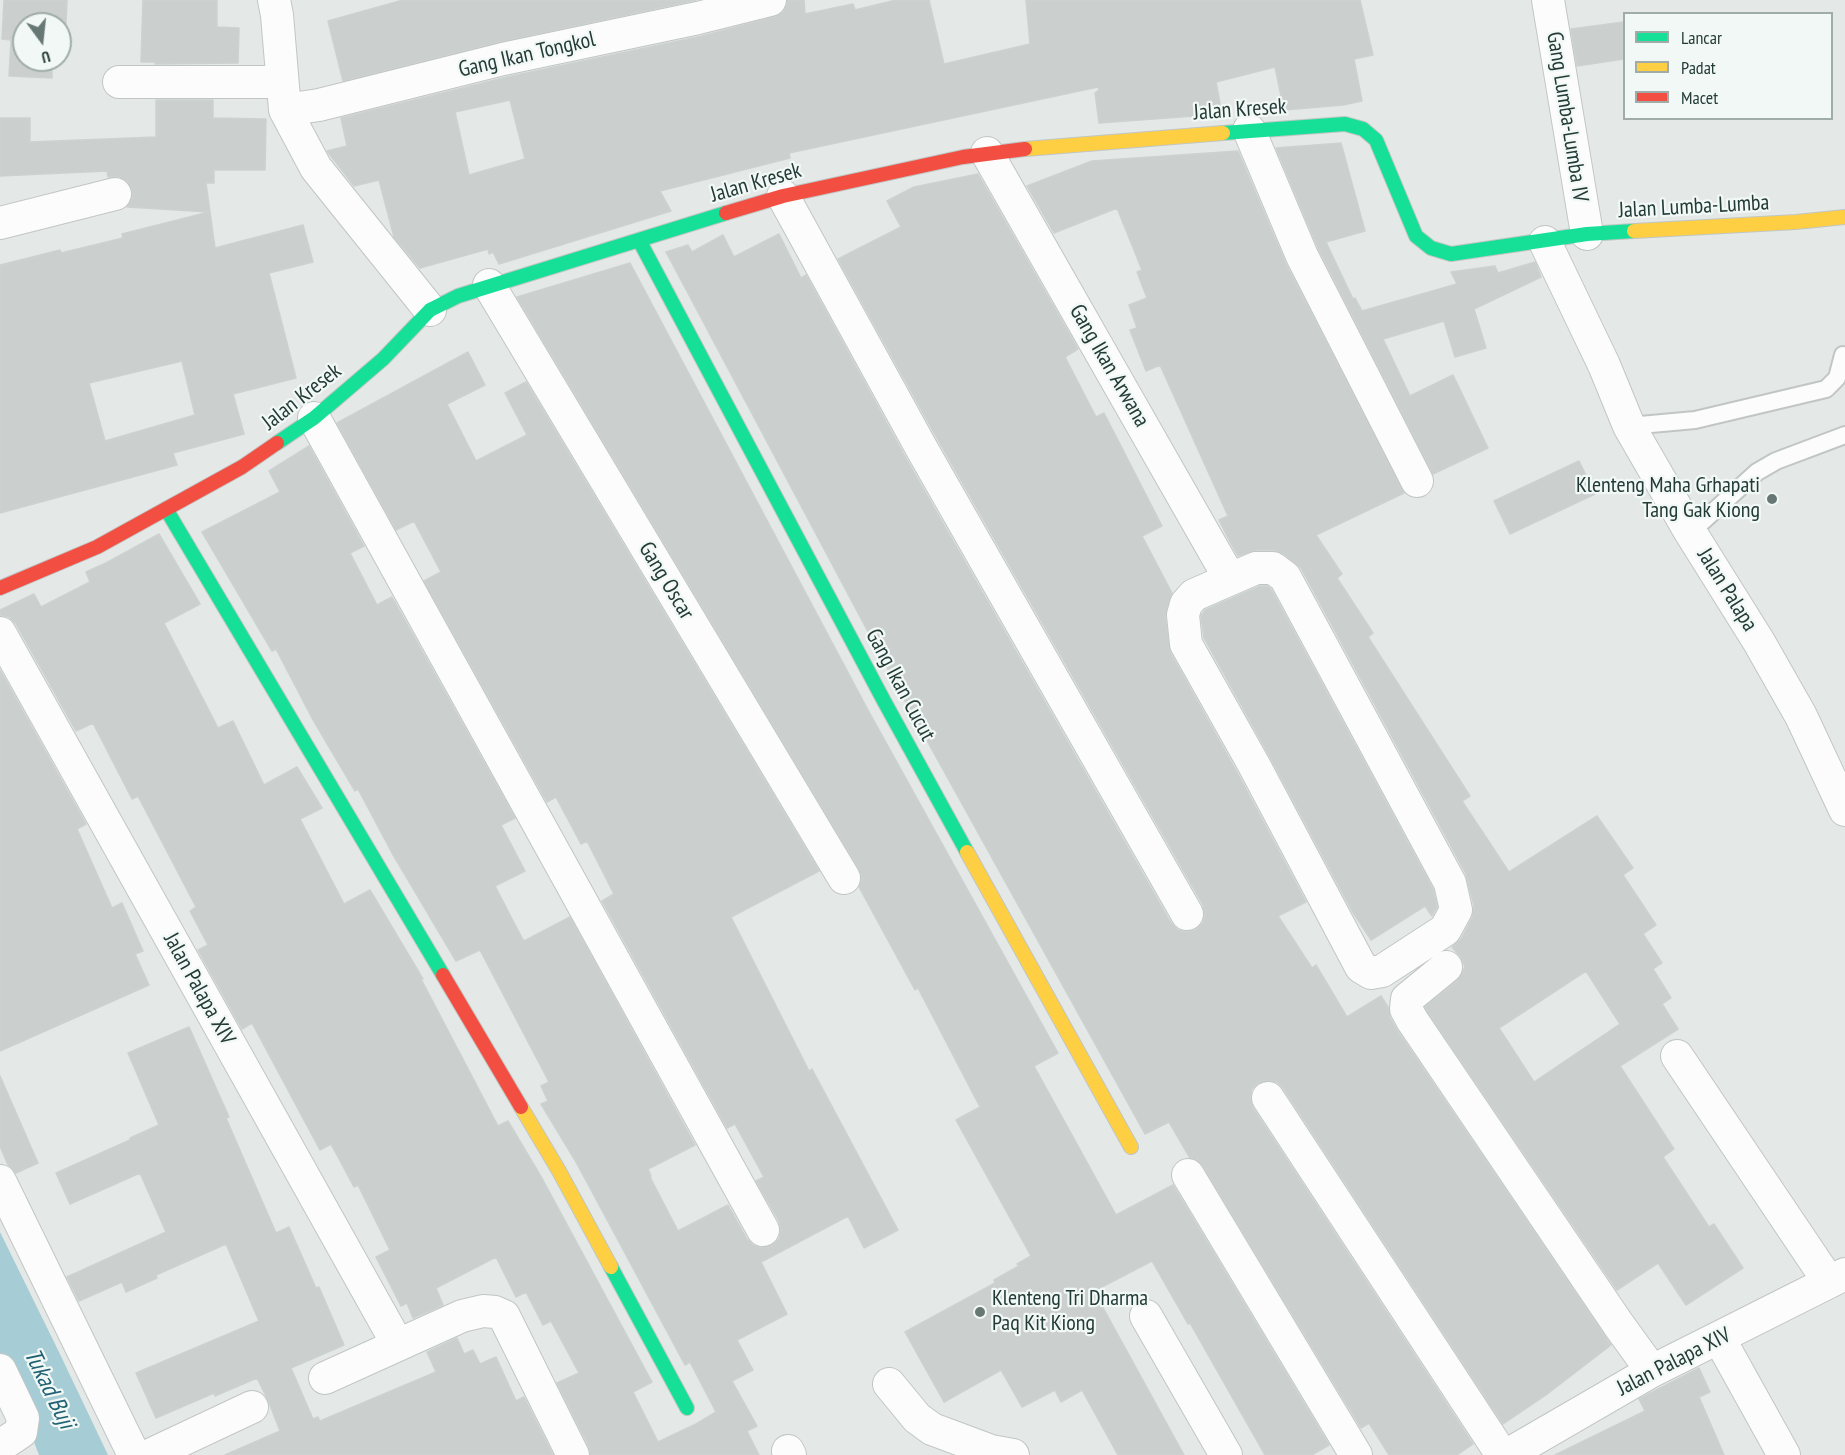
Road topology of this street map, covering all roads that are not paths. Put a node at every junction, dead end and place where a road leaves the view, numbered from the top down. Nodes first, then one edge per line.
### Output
1 (274, 0) edge
2 (770, 0) edge
3 (1548, 0) edge
4 (119, 82) dead end
5 (284, 96) junction
6 (1249, 130) junction
7 (987, 153) junction
8 (115, 194) dead end
9 (783, 196) junction
10 (1845, 217) edge
11 (0, 223) edge
12 (1587, 234) junction
13 (639, 240) junction
14 (1545, 242) junction
15 (489, 285) junction
16 (430, 310) junction
17 (1843, 355) dead end
18 (314, 418) junction
19 (1629, 426) junction
20 (1845, 435) edge
21 (1417, 481) dead end
22 (166, 509) junction
23 (1689, 530) junction
24 (1230, 579) junction
25 (0, 588) edge
26 (0, 633) edge
27 (1845, 810) edge
28 (844, 878) dead end
29 (1187, 914) dead end
30 (1446, 967) dead end
31 (1677, 1056) dead end
32 (1268, 1098) dead end
33 (1131, 1147) dead end
34 (1188, 1175) dead end
35 (0, 1181) edge
36 (763, 1230) dead end
37 (1837, 1278) edge
38 (1146, 1316) dead end
39 (1719, 1338) junction
40 (398, 1345) junction
41 (0, 1370) edge
42 (1652, 1371) junction
43 (325, 1378) dead end
44 (889, 1384) dead end
45 (252, 1407) dead end
46 (687, 1408) dead end
47 (0, 1446) edge
48 (134, 1455) edge
49 (150, 1455) edge
50 (573, 1455) edge
51 (1013, 1455) edge
52 (1226, 1455) edge
53 (1356, 1455) edge
54 (1502, 1455) edge
55 (1507, 1455) edge
56 (1784, 1455) edge

1 - 5 street
2 - 5 street, Gang Ikan Tongkol
3 - 12 street, Gang Lumba-Lumba IV
4 - 5 street, Gang Ikan Tongkol
5 - 16 street
6 - 7 street, Jalan Kresek
6 - 14 street, Jalan Kresek
6 - 21 street
7 - 9 street, Jalan Kresek
7 - 24 street, Gang Ikan Arwana
8 - 11 street
9 - 13 street, Jalan Kresek
9 - 29 street
10 - 12 street, Jalan Lumba-Lumba
12 - 14 street, Jalan Lumba-Lumba
13 - 15 street, Jalan Kresek
13 - 33 street, Gang Ikan Cucut
14 - 19 street, Jalan Palapa
15 - 16 street, Jalan Kresek
15 - 28 street, Gang Oscar
16 - 18 street, Jalan Kresek
17 - 19 lane
18 - 22 street, Jalan Kresek
18 - 36 street
19 - 23 street, Jalan Palapa
20 - 23 lane
22 - 25 street, Jalan Kresek
22 - 46 street
23 - 27 street, Jalan Palapa
24 - 24 street
26 - 40 street, Jalan Palapa XIV
30 - 42 street
31 - 37 street
32 - 54 street
34 - 53 street
35 - 48 street
37 - 39 street, Jalan Palapa XIV
38 - 52 street
39 - 42 street, Jalan Palapa XIV
39 - 56 street
40 - 43 street
40 - 50 street
41 - 47 street
42 - 55 street, Jalan Palapa XIV
44 - 51 street
45 - 49 street

